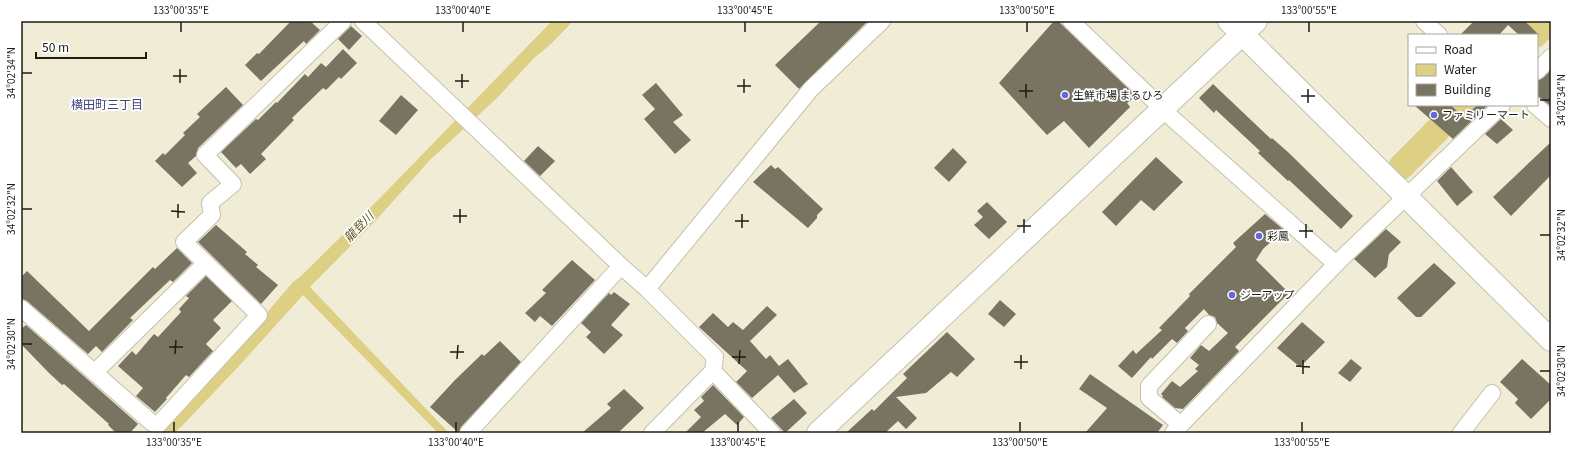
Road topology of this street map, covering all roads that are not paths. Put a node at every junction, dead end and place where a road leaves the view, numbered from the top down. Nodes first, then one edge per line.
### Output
1 (343, 21) edge
2 (363, 21) edge
3 (882, 21) edge
4 (1071, 21) edge
5 (1424, 21) edge
6 (1242, 25) edge
7 (1438, 34) edge
8 (1551, 57) edge
9 (1538, 69) edge
10 (1501, 106) edge
11 (1536, 106) edge
12 (1163, 108) junction
13 (1551, 118) edge
14 (1407, 198) junction
15 (206, 263) junction
16 (1336, 264) junction
17 (621, 266) junction
18 (647, 289) junction
19 (21, 308) edge
20 (1208, 324) dead end
21 (1551, 340) edge
22 (713, 371) junction
23 (95, 372) junction
24 (1492, 393) dead end
25 (1177, 429) edge
26 (468, 433) edge
27 (652, 433) edge
28 (772, 433) edge
29 (818, 433) edge
30 (1462, 433) edge

1 - 15 street
2 - 17 street
3 - 18 street
4 - 12 street
5 - 7 street
6 - 12 street
6 - 14 street
8 - 9 street
10 - 14 street
11 - 13 street
12 - 16 street
12 - 29 street
14 - 16 street
14 - 21 street
15 - 23 street
15 - 23 street
16 - 25 street
17 - 18 street
17 - 26 street
18 - 22 street
19 - 23 street
20 - 25 street
22 - 27 street
22 - 28 street
24 - 30 street

